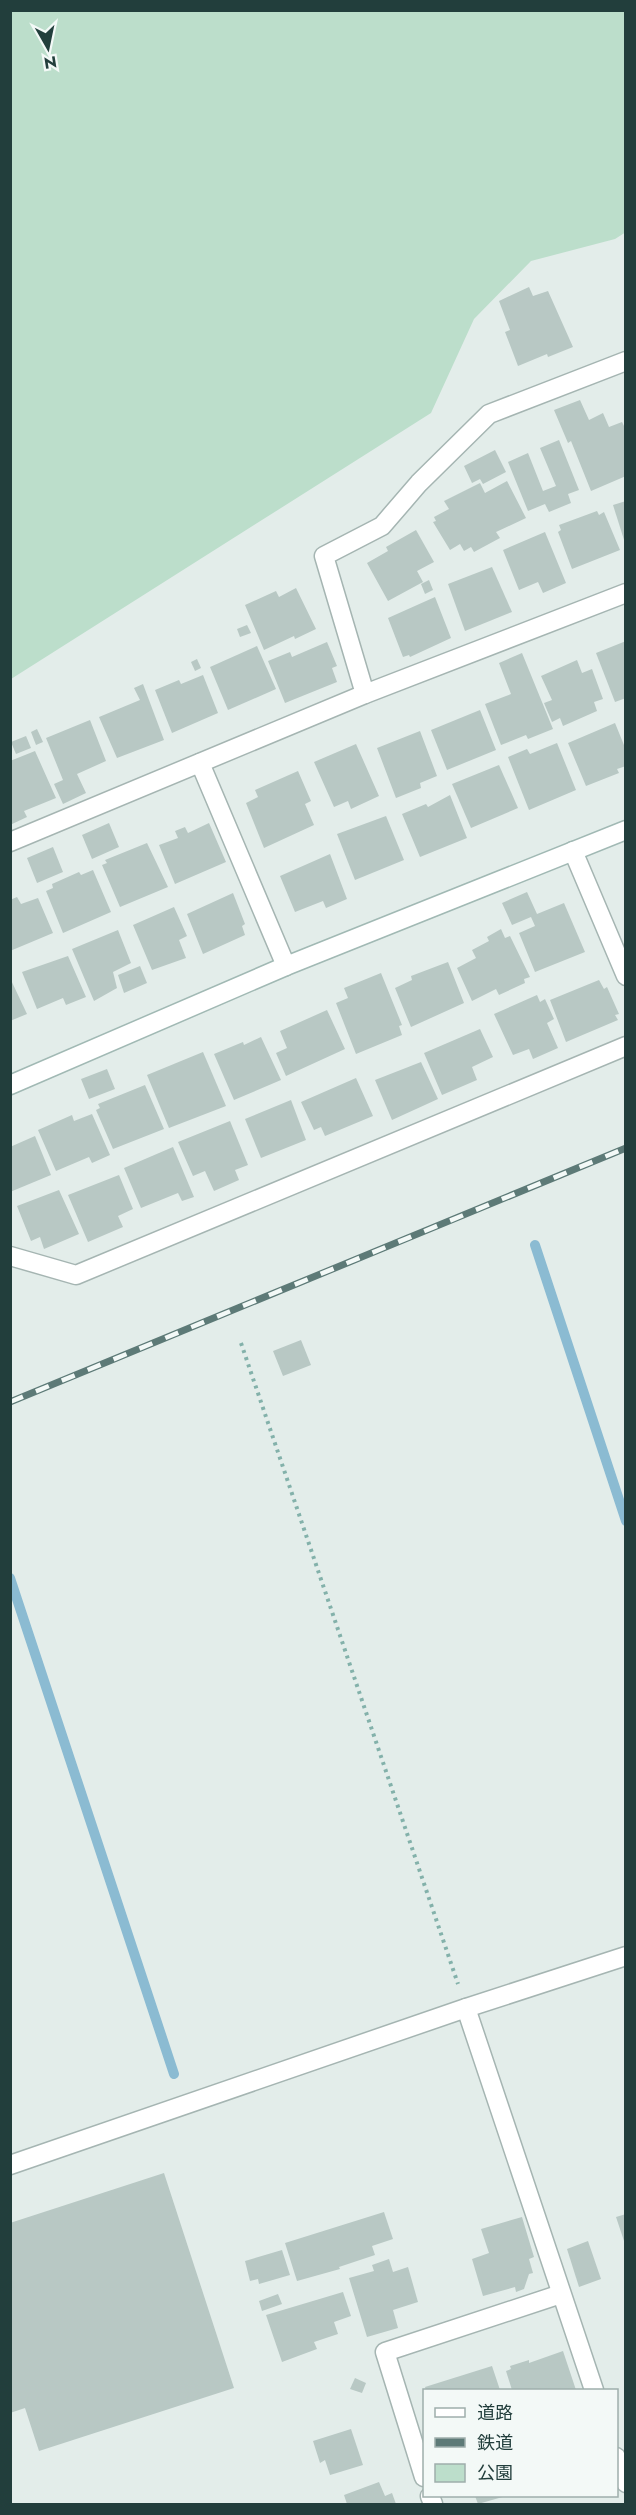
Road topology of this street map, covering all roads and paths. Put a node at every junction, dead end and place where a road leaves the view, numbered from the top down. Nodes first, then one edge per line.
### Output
1 (626, 361) edge
2 (626, 593) edge
3 (365, 694) junction
4 (200, 763) junction
5 (626, 830) edge
6 (10, 842) edge
7 (573, 851) junction
8 (286, 966) junction
9 (626, 976) edge
10 (626, 1046) edge
11 (10, 1085) edge
12 (10, 1256) edge
13 (241, 1343) dead end
14 (626, 1956) edge
15 (466, 2008) junction
16 (10, 2165) edge
17 (561, 2294) junction
18 (593, 2389) edge
19 (618, 2462) edge
20 (423, 2474) edge
21 (626, 2483) edge

1 - 3 street
2 - 3 street
3 - 4 street
4 - 6 street
4 - 8 street
5 - 7 street
7 - 8 street
7 - 9 street
8 - 11 street
10 - 12 street
13 - 15 path
14 - 15 street
15 - 16 street
15 - 17 street
17 - 18 street
17 - 20 street
19 - 21 street

